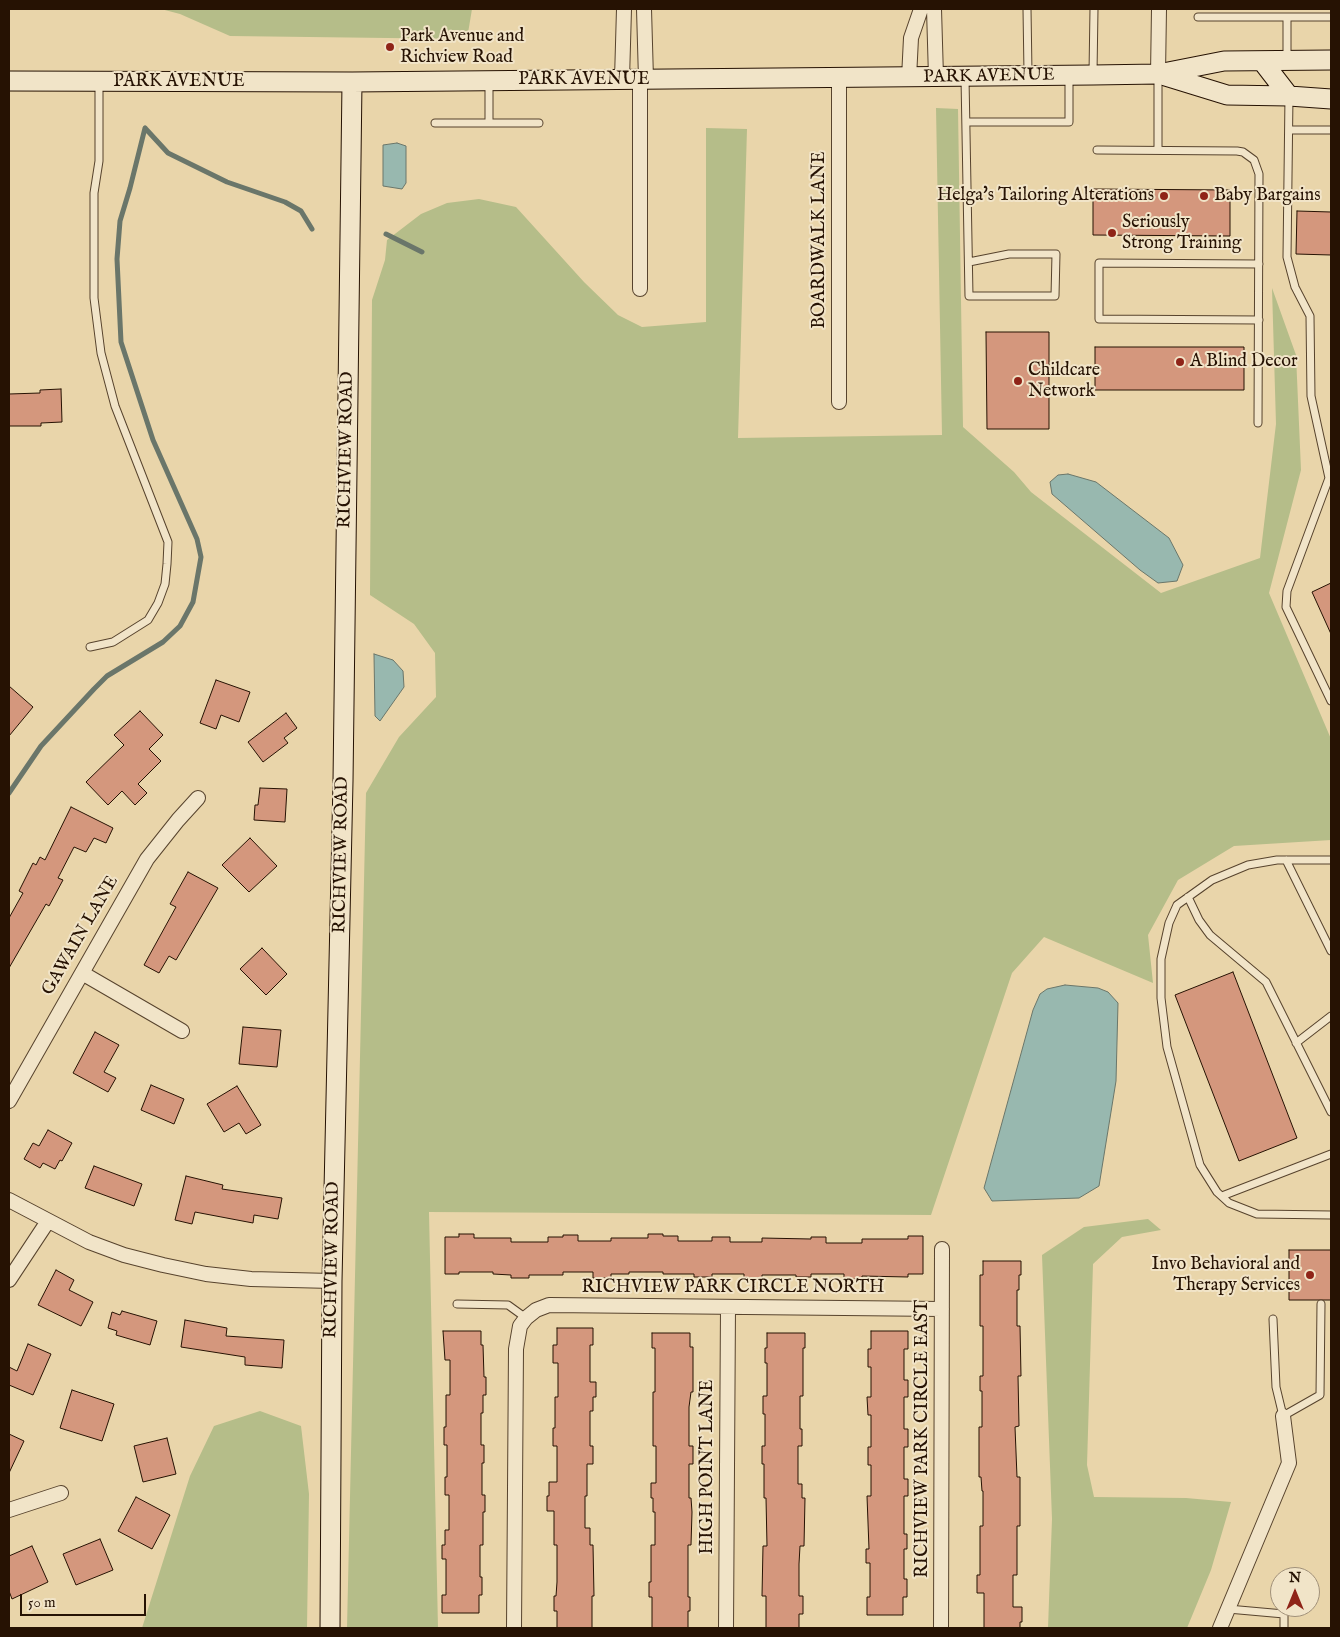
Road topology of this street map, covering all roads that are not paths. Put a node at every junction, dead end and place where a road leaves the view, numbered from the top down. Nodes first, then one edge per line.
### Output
1 (624, 9) edge
2 (644, 9) edge
3 (921, 9) edge
4 (934, 9) edge
5 (1027, 9) edge
6 (1094, 9) edge
7 (1159, 9) edge
8 (1275, 13) edge
9 (1331, 16) edge
10 (1198, 17) dead end
11 (1287, 17) junction
12 (1331, 60) edge
13 (1287, 61) junction
14 (1262, 62) junction
15 (1158, 74) junction
16 (1093, 75) junction
17 (1028, 76) junction
18 (1069, 76) junction
19 (936, 77) junction
20 (966, 77) junction
21 (839, 78) junction
22 (909, 78) junction
23 (636, 79) junction
24 (489, 80) junction
25 (9, 81) edge
26 (99, 81) junction
27 (352, 82) junction
28 (1289, 96) junction
29 (1331, 99) edge
30 (966, 122) junction
31 (434, 123) dead end
32 (489, 123) junction
33 (539, 123) dead end
34 (1289, 130) junction
35 (1331, 130) edge
36 (1097, 150) dead end
37 (1158, 150) junction
38 (969, 262) junction
39 (1259, 264) junction
40 (640, 289) dead end
41 (1259, 320) junction
42 (839, 402) dead end
43 (1258, 422) dead end
44 (90, 647) dead end
45 (1331, 701) edge
46 (198, 798) dead end
47 (1286, 860) junction
48 (1331, 860) edge
49 (1188, 897) junction
50 (1331, 951) edge
51 (82, 973) junction
52 (1331, 1016) edge
53 (182, 1031) dead end
54 (1296, 1043) junction
55 (9, 1101) edge
56 (1331, 1112) edge
57 (1331, 1154) edge
58 (1222, 1196) junction
59 (9, 1200) edge
60 (1331, 1214) edge
61 (48, 1221) junction
62 (942, 1249) dead end
63 (9, 1280) edge
64 (332, 1281) junction
65 (457, 1304) dead end
66 (1321, 1304) dead end
67 (728, 1307) junction
68 (942, 1308) junction
69 (526, 1318) junction
70 (1274, 1319) dead end
71 (1283, 1416) junction
72 (61, 1493) dead end
73 (9, 1510) edge
74 (1228, 1609) junction
75 (330, 1628) edge
76 (514, 1628) edge
77 (726, 1628) edge
78 (941, 1628) edge
79 (1220, 1628) edge
80 (1284, 1628) edge

1 - 23 street
2 - 23 street
3 - 22 street
4 - 19 street
5 - 17 lane
6 - 16 lane
7 - 15 street
8 - 10 lane
8 - 11 lane
9 - 11 lane
11 - 13 lane
12 - 13 main road, PARK AVENUE
13 - 14 main road, PARK AVENUE
14 - 15 main road, PARK AVENUE
14 - 28 main road
15 - 16 main road, PARK AVENUE
15 - 28 main road, PARK AVENUE
15 - 37 lane
16 - 18 main road, PARK AVENUE
17 - 18 main road, PARK AVENUE
17 - 20 main road, PARK AVENUE
18 - 30 lane
19 - 20 main road, PARK AVENUE
19 - 22 main road, PARK AVENUE
20 - 30 lane
21 - 22 main road, PARK AVENUE
21 - 23 main road, PARK AVENUE
21 - 42 street, BOARDWALK LANE
23 - 24 main road, PARK AVENUE
23 - 40 street
24 - 27 main road, PARK AVENUE
24 - 32 lane
25 - 26 main road, PARK AVENUE
26 - 27 main road, PARK AVENUE
26 - 44 lane
27 - 64 main road, RICHVIEW ROAD
28 - 29 main road, PARK AVENUE
28 - 34 lane
30 - 38 lane
31 - 32 lane
32 - 33 lane
34 - 35 lane
34 - 45 lane
36 - 37 lane
37 - 39 lane
38 - 38 lane
39 - 41 lane
39 - 41 lane
41 - 43 lane
46 - 51 street, GAWAIN LANE
47 - 48 lane
47 - 49 lane
47 - 50 lane
49 - 54 lane
49 - 58 lane
51 - 53 street
51 - 55 street, GAWAIN LANE
52 - 54 lane
54 - 56 lane
57 - 58 lane
58 - 60 lane
59 - 61 street
61 - 63 street
61 - 64 street
62 - 68 street, RICHVIEW PARK CIRCLE EAST
64 - 75 main road, RICHVIEW ROAD
65 - 69 lane
66 - 71 lane
67 - 68 street, RICHVIEW PARK CIRCLE NORTH
67 - 69 street, RICHVIEW PARK CIRCLE NORTH
67 - 77 street, HIGH POINT LANE
68 - 78 street, RICHVIEW PARK CIRCLE EAST
69 - 76 street
70 - 71 lane
71 - 74 street
72 - 73 street
74 - 79 street
74 - 80 lane

